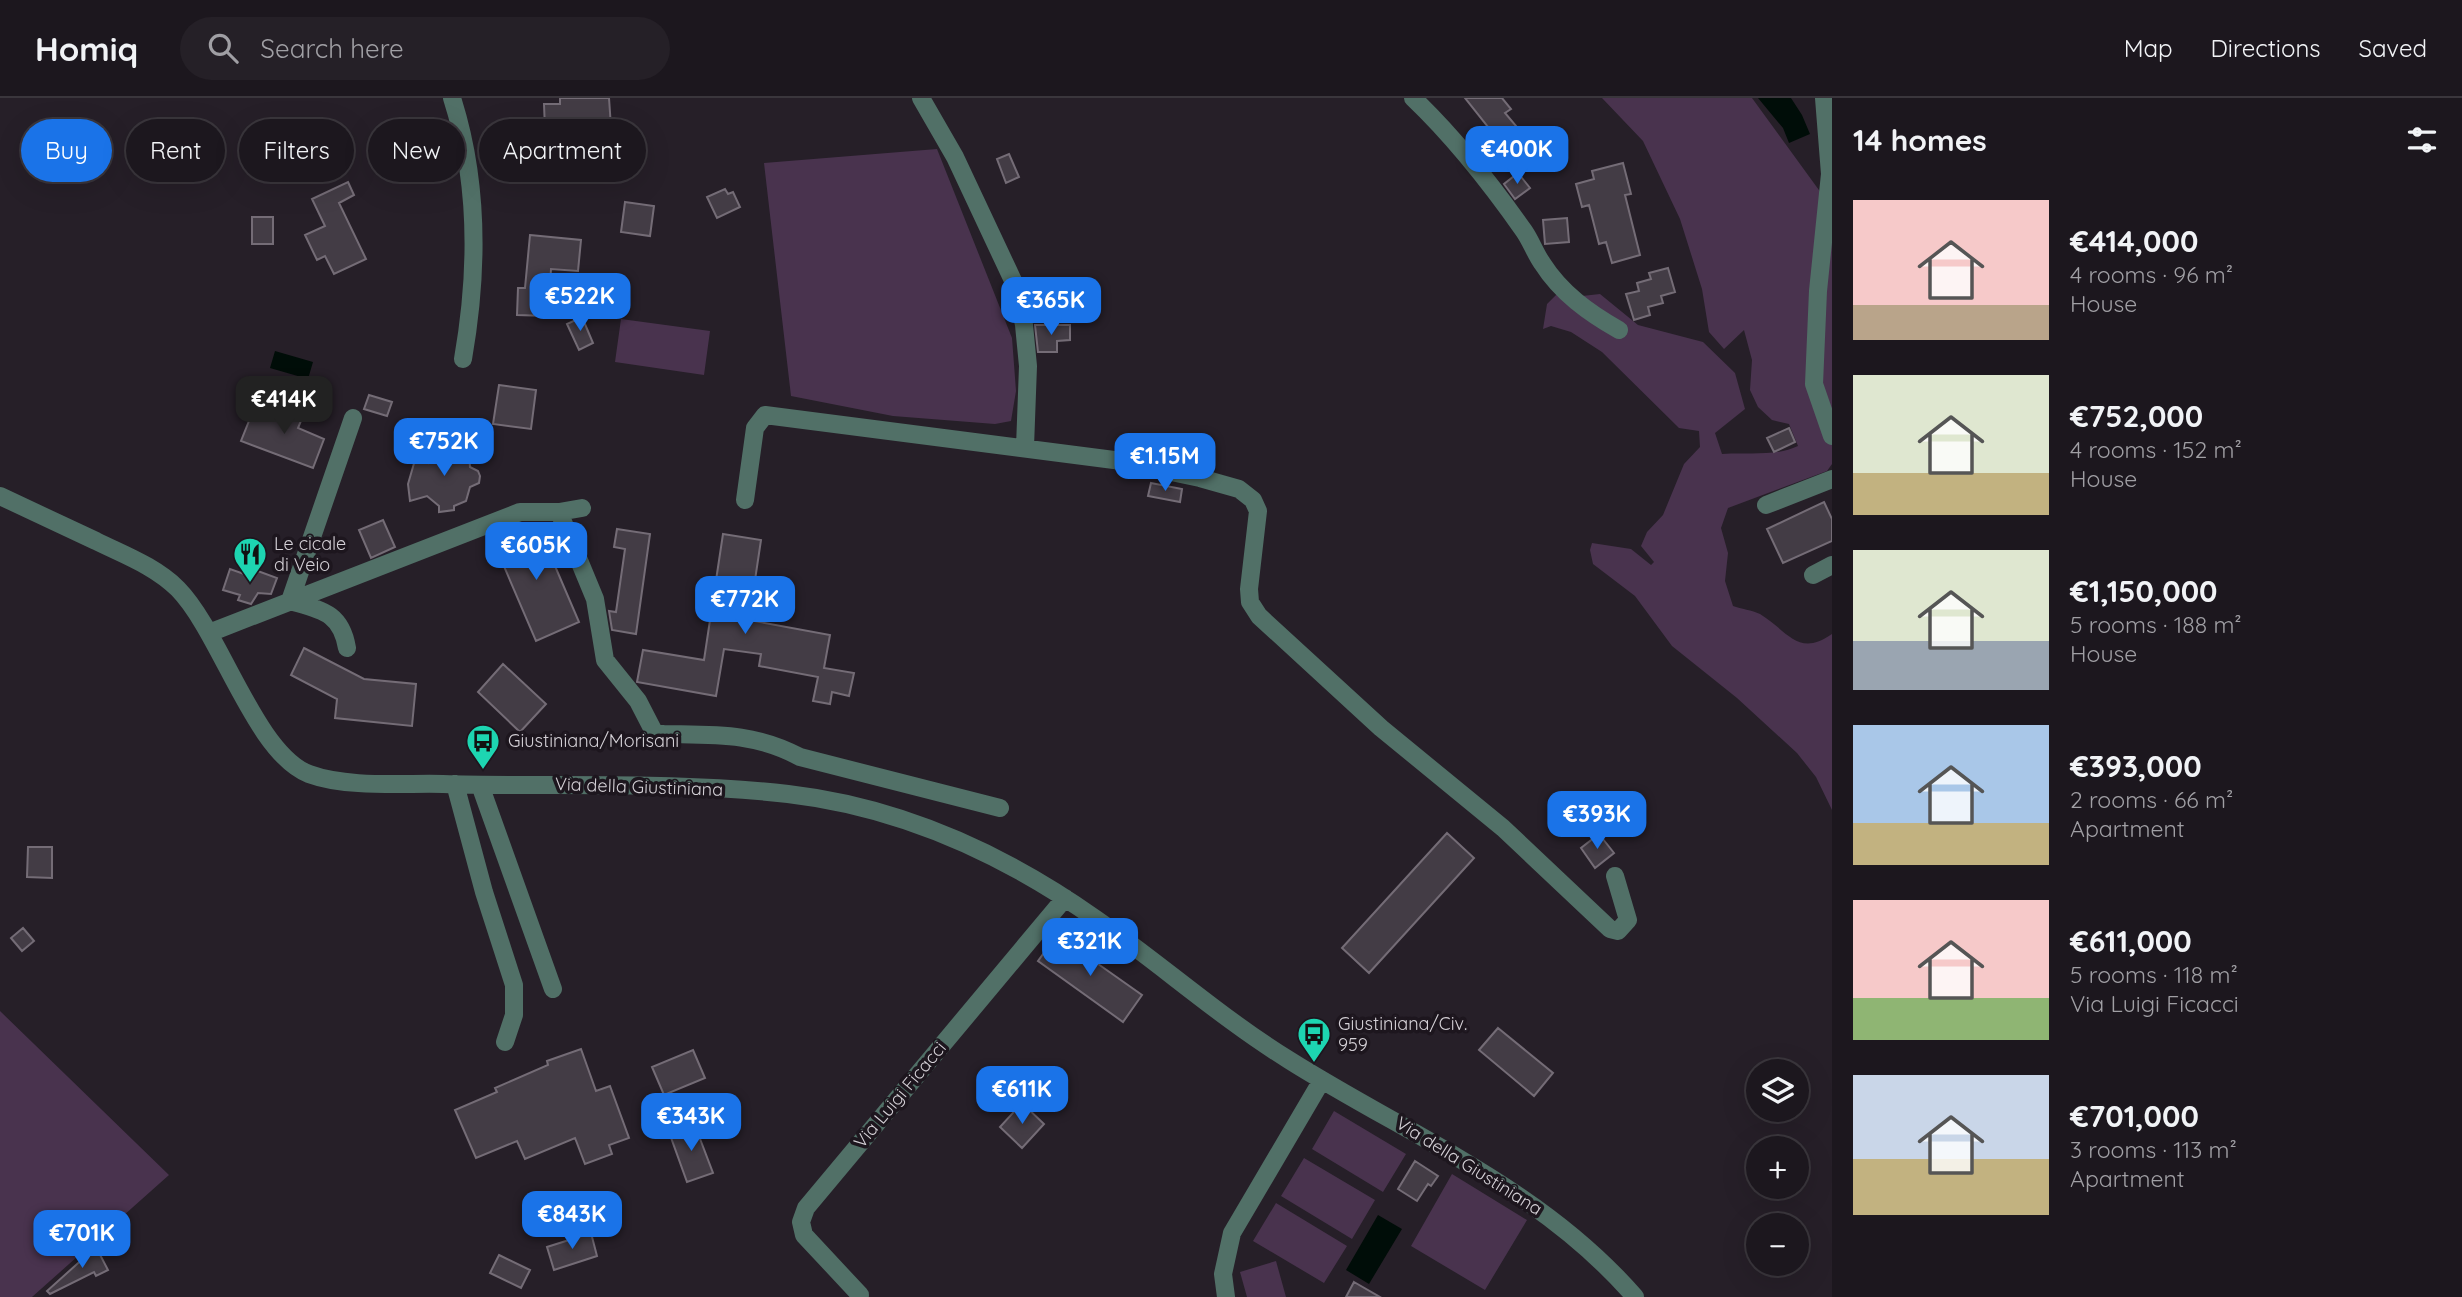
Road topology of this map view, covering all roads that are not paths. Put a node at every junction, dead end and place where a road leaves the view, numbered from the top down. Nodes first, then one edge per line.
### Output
1 (452, 98) edge
2 (921, 98) edge
3 (1413, 98) edge
4 (1824, 98) edge
5 (1619, 330) dead end
6 (463, 359) dead end
7 (353, 418) dead end
8 (1832, 436) edge
9 (1025, 447) junction
10 (1832, 480) edge
11 (0, 496) edge
12 (745, 500) dead end
13 (1766, 505) dead end
14 (582, 508) dead end
15 (559, 512) junction
16 (1832, 565) edge
17 (1813, 575) dead end
18 (290, 601) junction
19 (209, 633) junction
20 (347, 648) dead end
21 (455, 784) junction
22 (480, 785) junction
23 (1000, 808) dead end
24 (1615, 876) dead end
25 (1065, 898) junction
26 (553, 989) dead end
27 (505, 1042) dead end
28 (1322, 1080) junction
29 (860, 1295) edge
30 (1226, 1297) edge
31 (1635, 1297) edge

1 - 6 street
2 - 9 street
3 - 5 street
4 - 8 street
7 - 18 street
9 - 12 street
9 - 24 street
10 - 13 street
11 - 19 street, Via della Giustiniana
14 - 15 street
15 - 18 street
15 - 23 street
16 - 17 street
18 - 19 street
18 - 20 street
19 - 21 street, Via della Giustiniana
21 - 22 street, Via della Giustiniana
21 - 27 street
22 - 25 street, Via della Giustiniana
22 - 26 street
25 - 28 street, Via della Giustiniana
25 - 29 street, Via Luigi Ficacci
28 - 30 street
28 - 31 street, Via della Giustiniana

